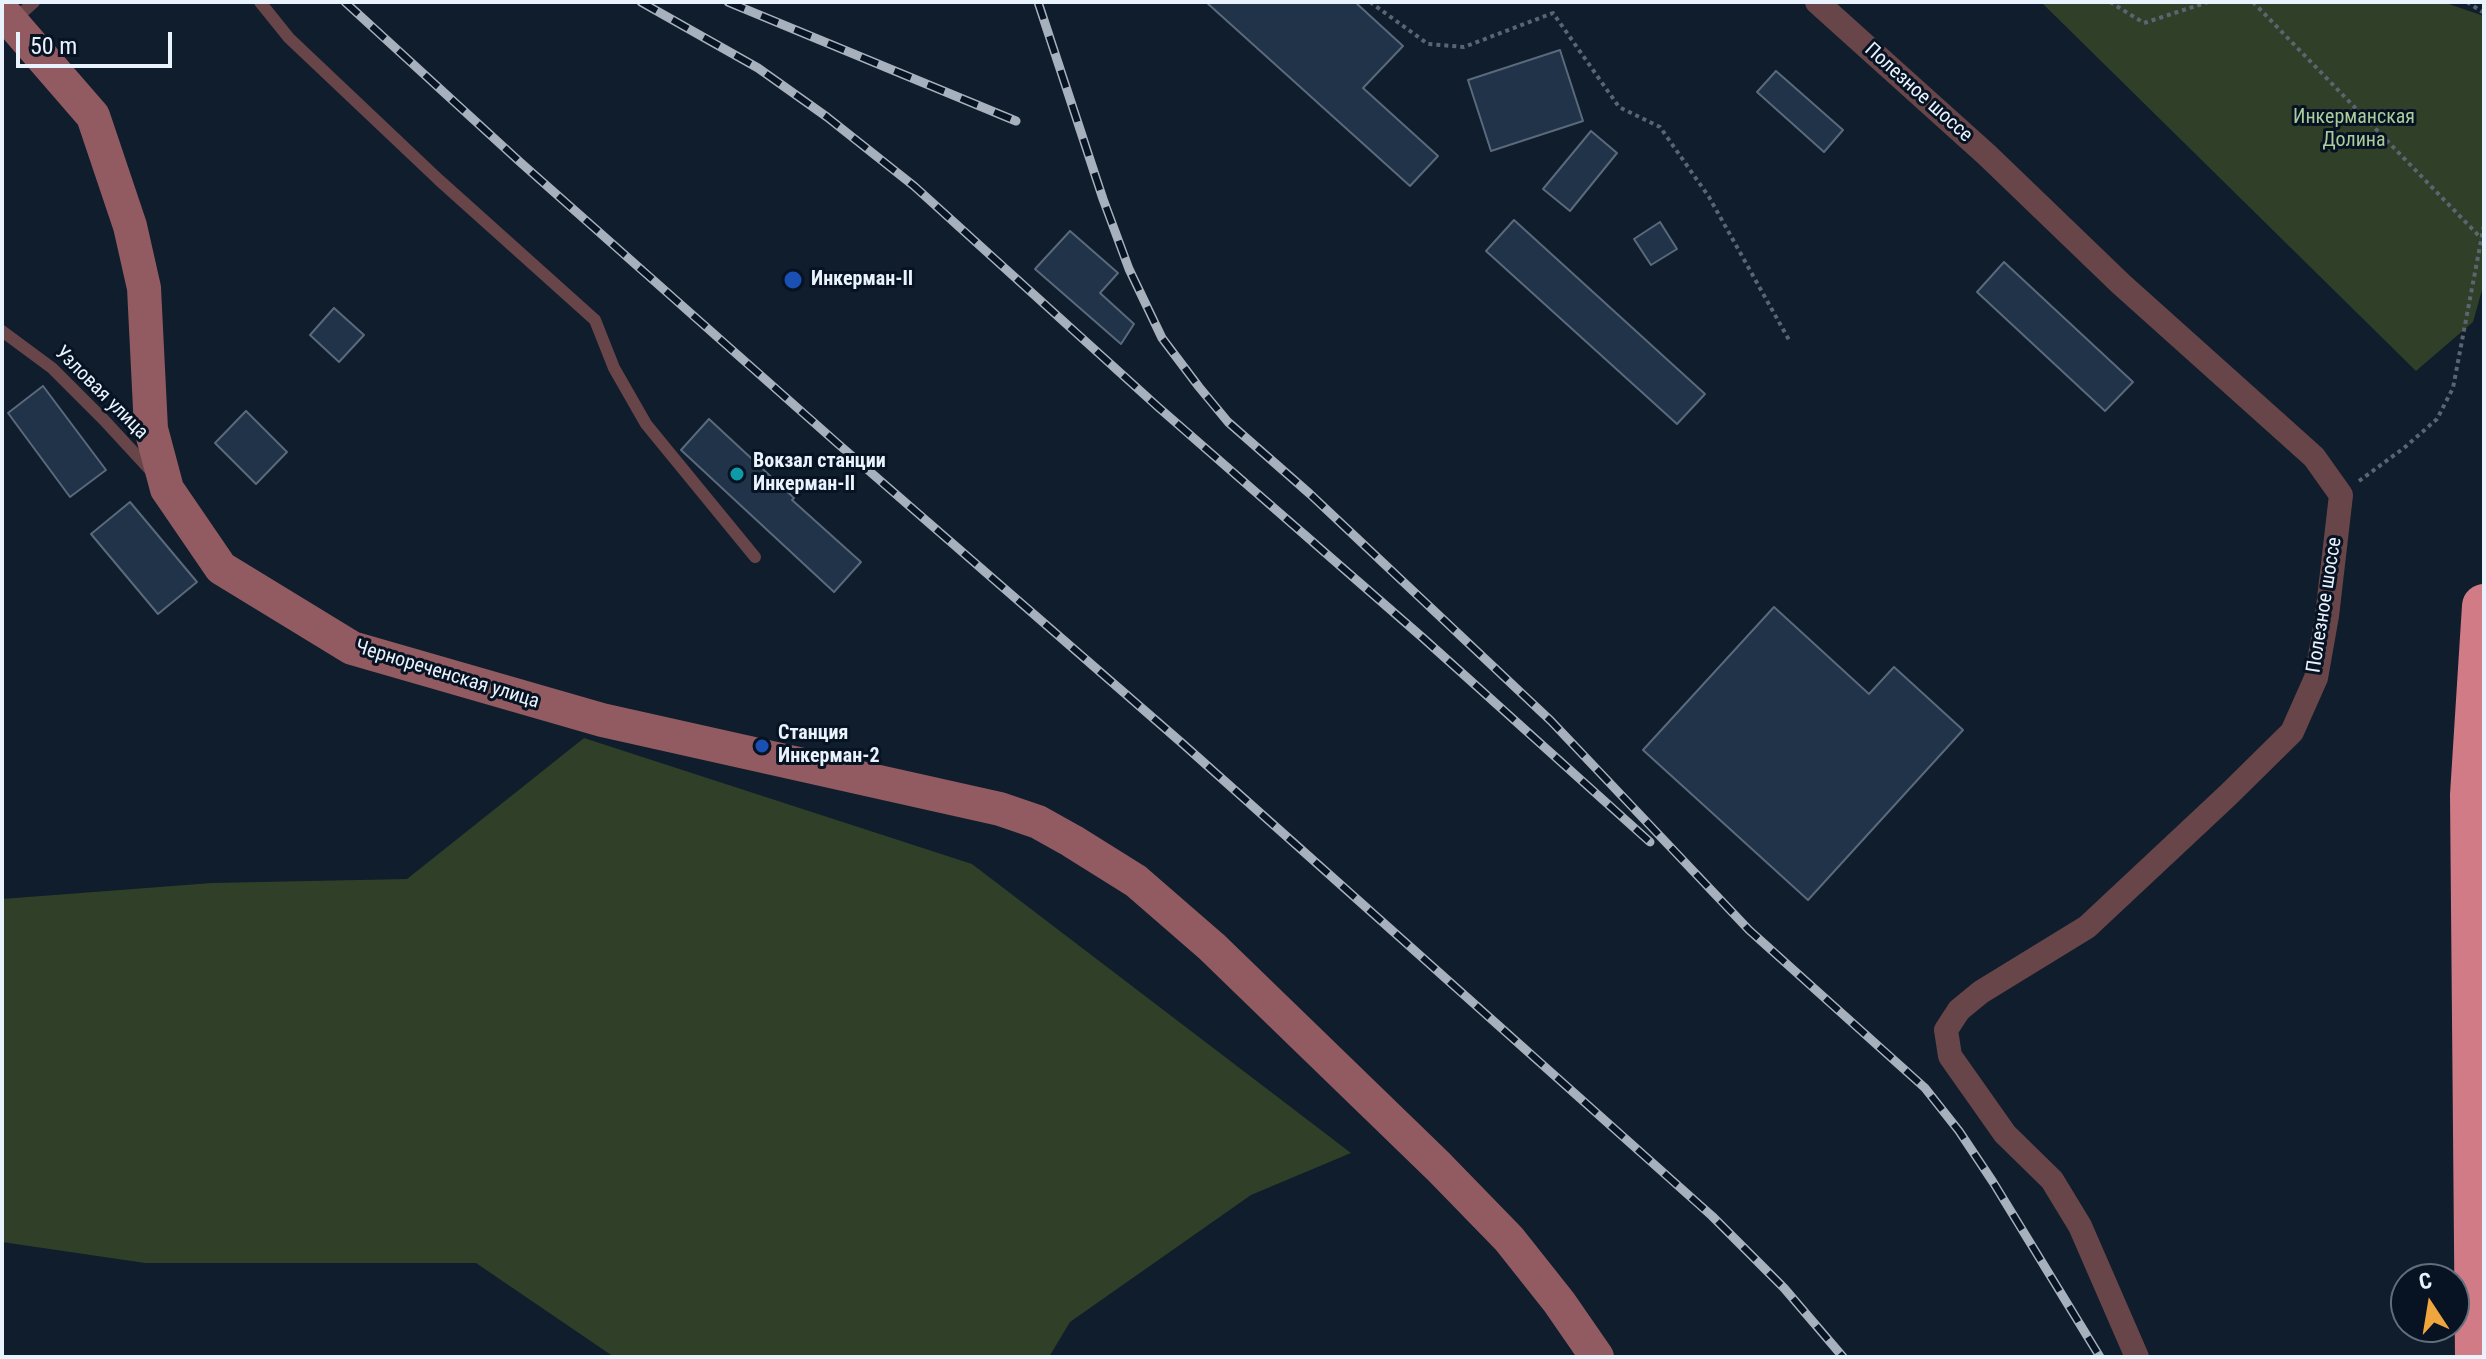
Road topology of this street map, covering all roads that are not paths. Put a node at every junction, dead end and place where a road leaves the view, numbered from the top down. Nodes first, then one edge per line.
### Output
1 (260, 2) edge
2 (1817, 2) edge
3 (16, 11) edge
4 (2, 331) edge
5 (167, 489) junction
6 (755, 557) dead end
7 (2484, 606) edge
8 (1597, 1357) edge
9 (2137, 1357) edge
10 (2477, 1357) edge

1 - 6 lane
2 - 9 street, Полезное шоссе
3 - 5 main road, Чернореченская улица
4 - 5 lane, Узловая улица
5 - 8 main road, Чернореченская улица
7 - 10 highway

